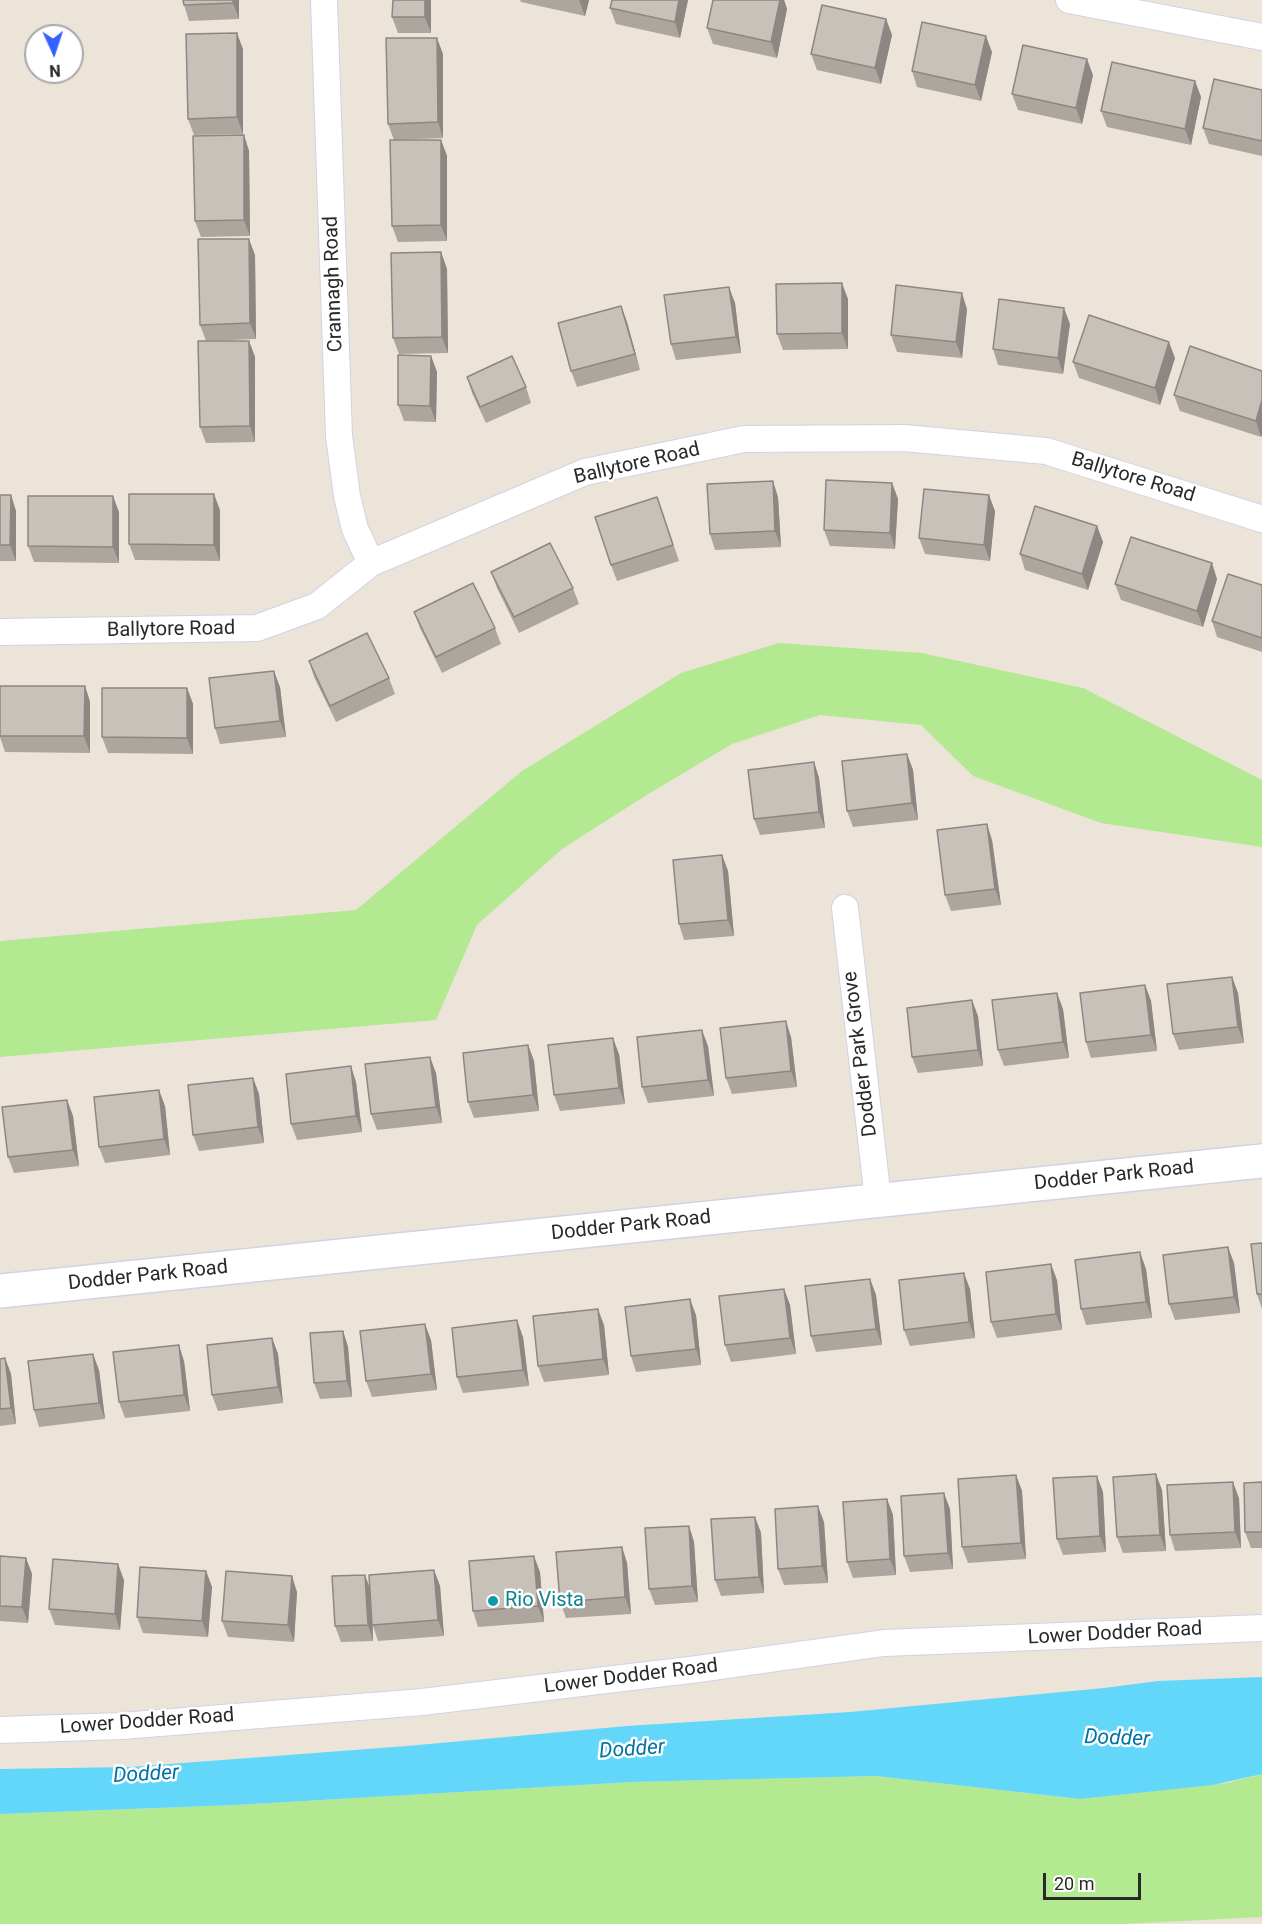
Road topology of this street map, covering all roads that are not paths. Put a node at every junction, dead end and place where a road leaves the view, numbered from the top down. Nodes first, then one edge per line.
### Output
1 (324, 0) edge
2 (1069, 0) edge
3 (1262, 37) edge
4 (1262, 519) edge
5 (371, 563) junction
6 (0, 632) edge
7 (844, 908) dead end
8 (1262, 1161) edge
9 (878, 1200) junction
10 (0, 1291) edge
11 (1262, 1628) edge
12 (0, 1730) edge

1 - 5 street, Crannagh Road
2 - 3 street
4 - 5 street, Ballytore Road
5 - 6 street, Ballytore Road
7 - 9 street, Dodder Park Grove
8 - 9 main road, Dodder Park Road
9 - 10 main road, Dodder Park Road
11 - 12 street, Lower Dodder Road

